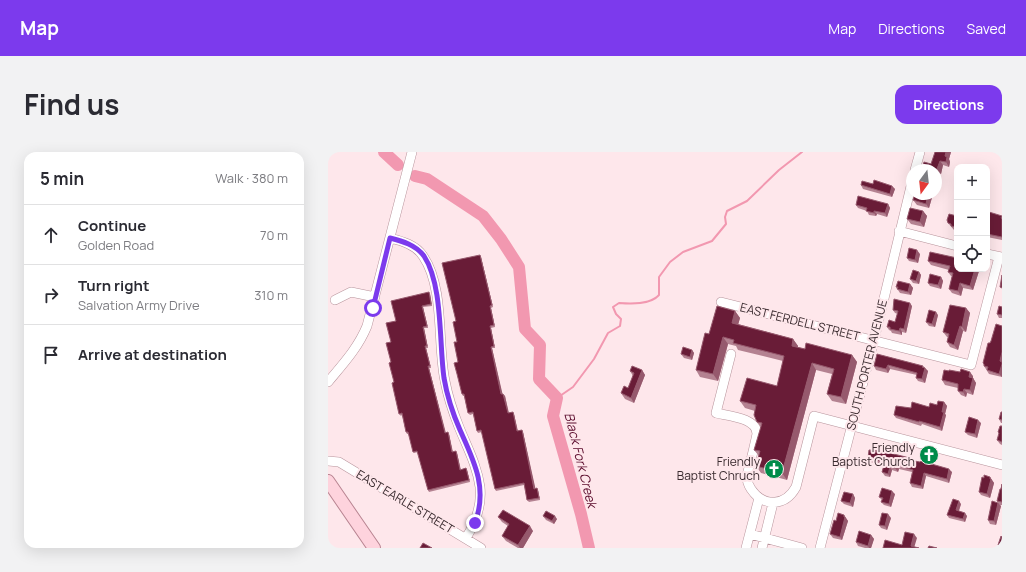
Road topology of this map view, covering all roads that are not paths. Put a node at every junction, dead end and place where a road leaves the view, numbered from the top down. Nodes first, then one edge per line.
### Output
1 (412, 152) edge
2 (920, 152) edge
3 (917, 164) edge
4 (907, 200) edge
5 (899, 232) junction
6 (390, 238) junction
7 (954, 245) edge
8 (990, 255) edge
9 (1000, 257) edge
10 (375, 297) junction
11 (335, 300) dead end
12 (721, 302) dead end
13 (874, 340) junction
14 (731, 354) dead end
15 (328, 382) edge
16 (851, 426) junction
17 (328, 461) edge
18 (1002, 465) edge
19 (328, 481) edge
20 (759, 498) junction
21 (773, 503) junction
22 (750, 534) junction
23 (466, 538) junction
24 (765, 538) junction
25 (374, 548) edge
26 (481, 548) edge
27 (746, 548) edge
28 (762, 548) edge
29 (802, 548) edge
30 (820, 548) edge

1 - 6 street
2 - 3 street
4 - 5 street, SOUTH PORTER AVENUE
5 - 7 street
5 - 13 street, SOUTH PORTER AVENUE
6 - 10 street
6 - 23 street
8 - 9 street
9 - 13 street, EAST FERDELL STREET
10 - 11 street
10 - 15 street
12 - 13 street, EAST FERDELL STREET
13 - 16 street, SOUTH PORTER AVENUE
14 - 20 street
16 - 18 street
16 - 21 street
16 - 30 street, SOUTH PORTER AVENUE
17 - 23 street, EAST EARLE STREET
19 - 25 main road
20 - 21 street
20 - 22 street
21 - 24 street
22 - 24 street
22 - 27 street
23 - 26 street, EAST EARLE STREET
24 - 28 street
24 - 29 street

